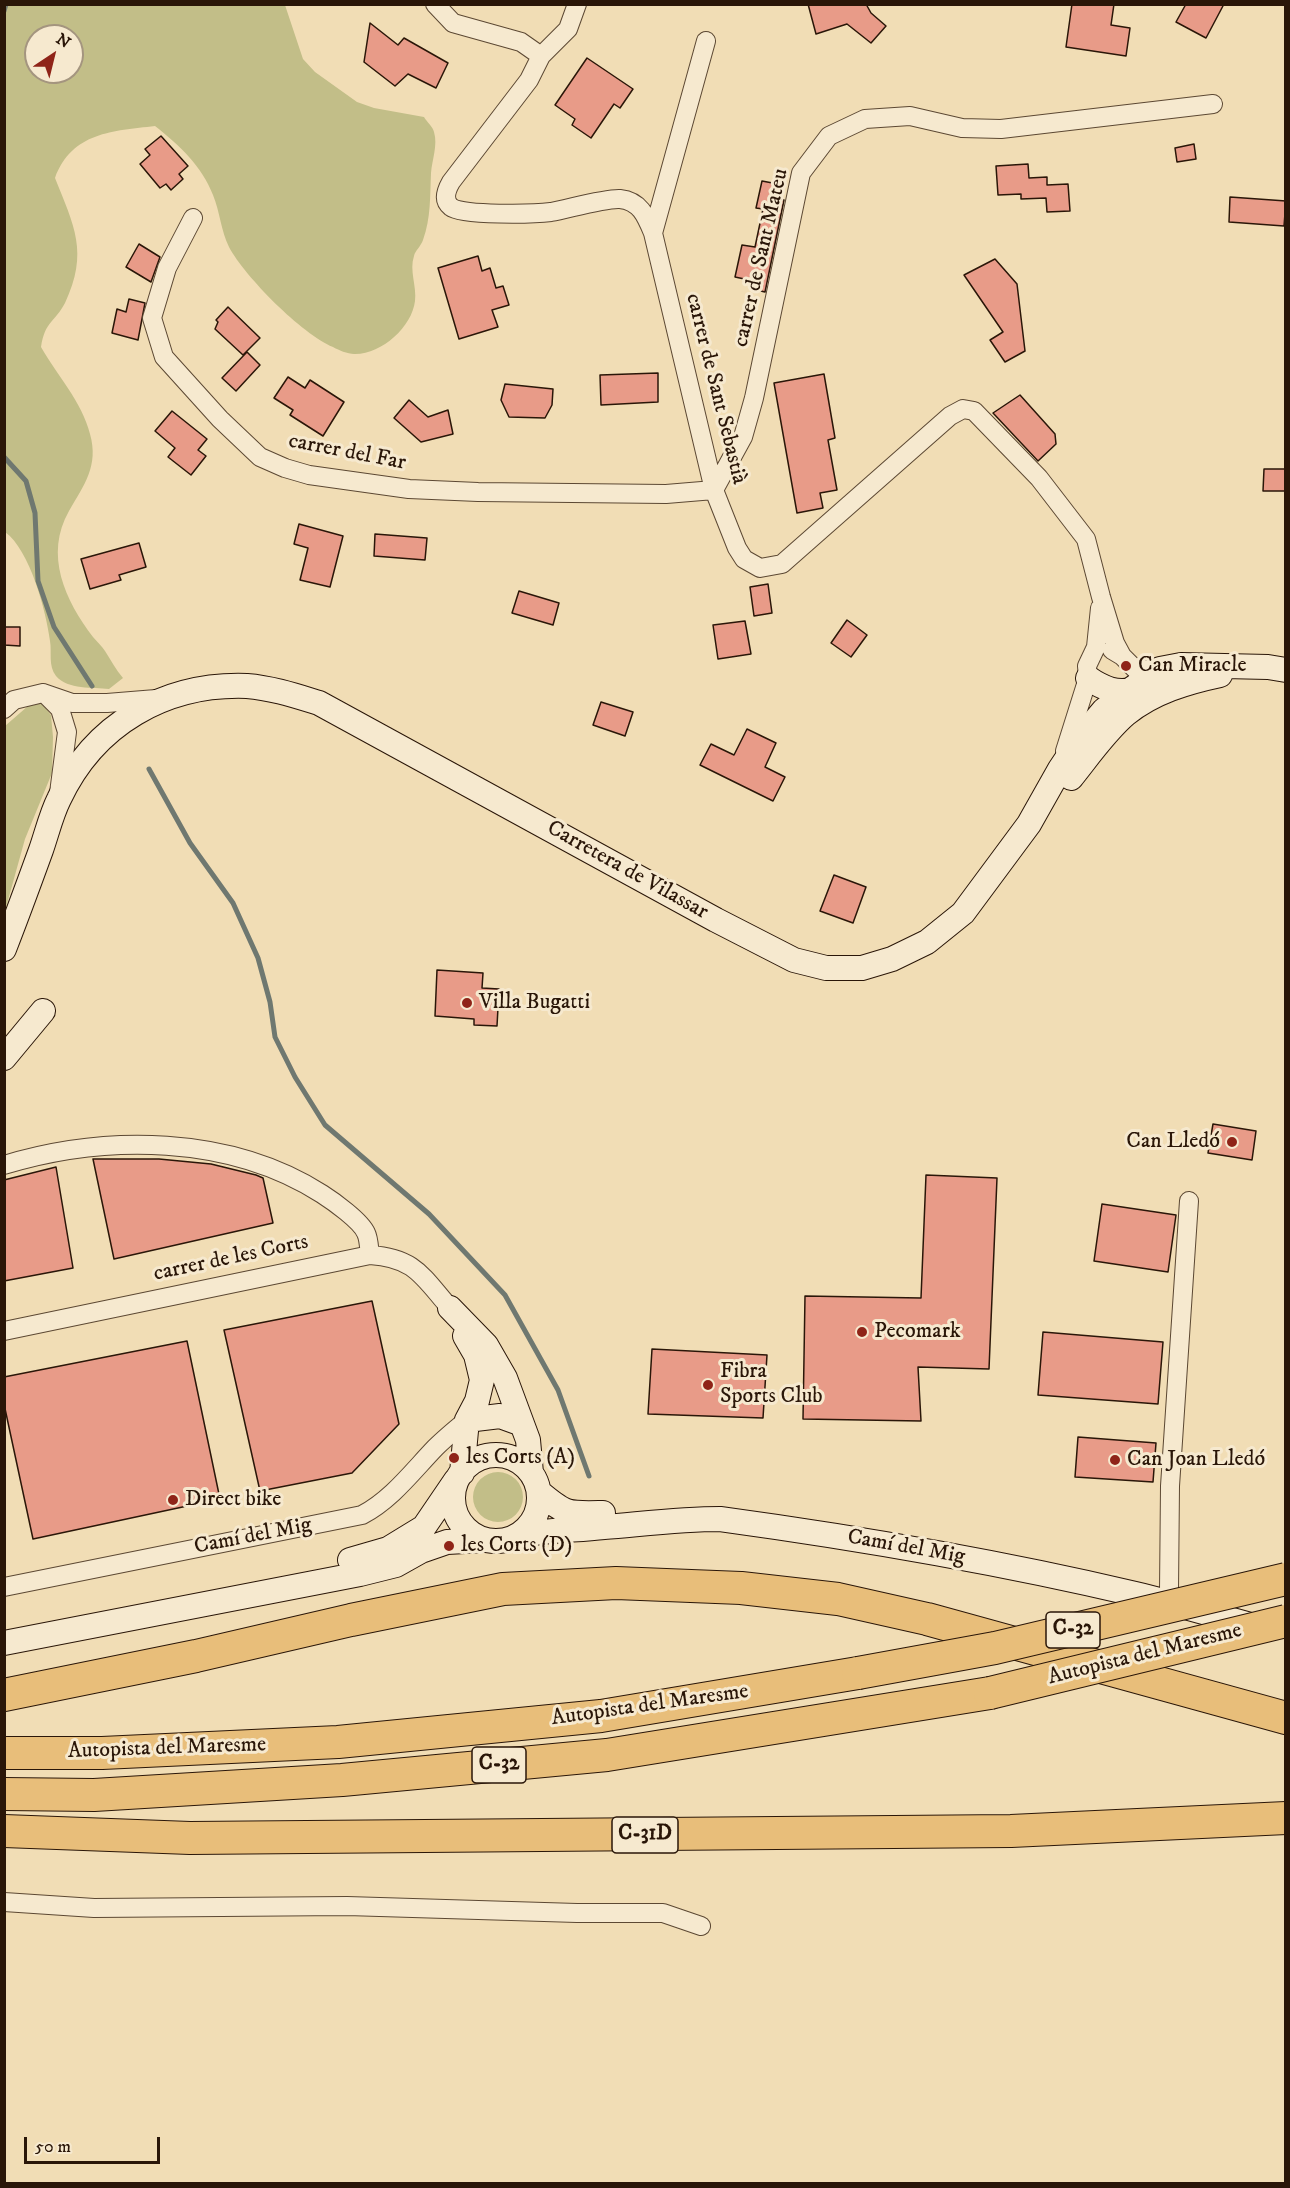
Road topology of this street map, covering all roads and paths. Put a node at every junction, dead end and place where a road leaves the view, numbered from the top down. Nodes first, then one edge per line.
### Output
1 (435, 4) edge
2 (577, 4) edge
3 (706, 41) dead end
4 (541, 56) junction
5 (1213, 104) dead end
6 (193, 218) dead end
7 (653, 233) junction
8 (714, 490) junction
9 (1101, 597) junction
10 (1090, 668) junction
11 (1277, 668) edge
12 (1129, 672) junction
13 (1210, 677) junction
14 (43, 693) junction
15 (167, 699) junction
16 (4, 709) edge
17 (1065, 774) junction
18 (59, 799) junction
19 (4, 949) edge
20 (43, 1011) dead end
21 (4, 1058) edge
22 (4, 1165) edge
23 (1189, 1201) dead end
24 (370, 1255) junction
25 (450, 1308) junction
26 (4, 1331) edge
27 (467, 1420) junction
28 (522, 1424) junction
29 (459, 1476) junction
30 (535, 1482) junction
31 (520, 1535) junction
32 (483, 1540) junction
33 (1286, 1579) edge
34 (4, 1587) edge
35 (1168, 1590) junction
36 (1286, 1620) edge
37 (4, 1627) edge
38 (1286, 1635) edge
39 (4, 1643) edge
40 (4, 1695) edge
41 (1286, 1718) edge
42 (4, 1753) edge
43 (4, 1794) edge
44 (1286, 1818) edge
45 (4, 1831) edge
46 (4, 1902) edge
47 (701, 1926) dead end

1 - 4 street
2 - 4 street
3 - 7 street
4 - 7 street, carrer de Sant Sebastià
5 - 8 street, carrer de Sant Mateu
6 - 8 street, carrer del Far
7 - 8 street, carrer de Sant Sebastià
8 - 9 street, carrer de Sant Sebastià
9 - 10 street
9 - 12 street
10 - 12 street
10 - 12 street
10 - 17 street
11 - 12 street, Carretera de Vilassar
11 - 13 street
12 - 13 street
12 - 17 street, Carretera de Vilassar
13 - 17 street
14 - 15 street
14 - 16 street
14 - 18 street
15 - 17 street, Carretera de Vilassar
15 - 18 street, Carretera de Vilassar
18 - 19 street, Carretera de Vilassar
20 - 21 street
22 - 24 street
23 - 35 street
24 - 25 street, carrer de les Corts
24 - 26 street, carrer de les Corts
25 - 27 street
25 - 28 street
27 - 28 street
27 - 29 street
27 - 34 street, Camí del Mig
28 - 30 street
29 - 30 street
29 - 32 street
29 - 37 street, Camí del Mig
30 - 31 street
30 - 35 street, Camí del Mig
31 - 32 street
31 - 38 street, Camí del Mig
32 - 39 street
33 - 42 highway, Autopista del Maresme / C-32, bridge
35 - 36 street, Camí del Mig
36 - 43 highway, Autopista del Maresme / C-32, bridge
40 - 41 highway
44 - 45 highway, C-31D
46 - 47 street

